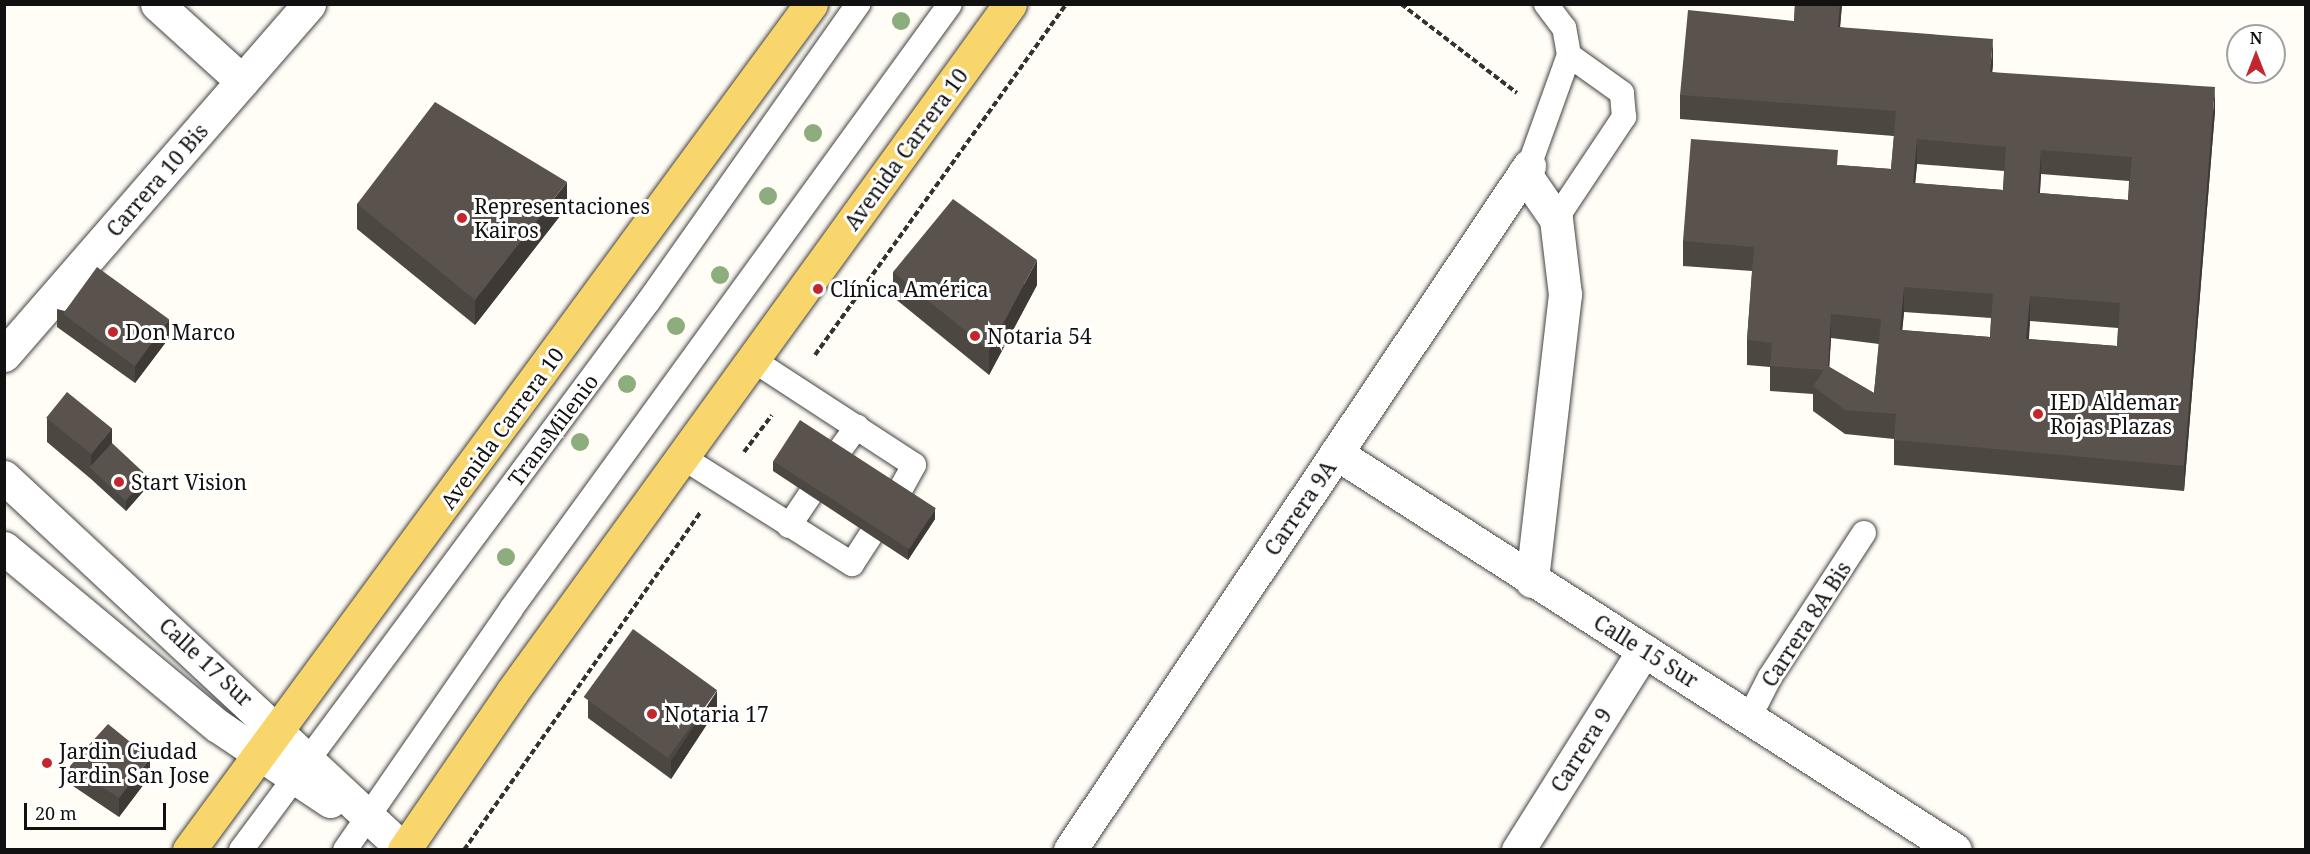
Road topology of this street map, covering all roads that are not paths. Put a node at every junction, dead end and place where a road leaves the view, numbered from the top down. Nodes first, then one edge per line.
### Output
1 (157, 4) edge
2 (309, 4) edge
3 (811, 4) edge
4 (858, 4) edge
5 (950, 4) edge
6 (1010, 4) edge
7 (1546, 4) edge
8 (1569, 56) junction
9 (242, 81) junction
10 (1527, 169) junction
11 (1556, 219) junction
12 (4, 356) edge
13 (753, 360) junction
14 (857, 426) junction
15 (1336, 453) junction
16 (837, 454) edge
17 (682, 457) junction
18 (4, 477) edge
19 (898, 494) edge
20 (810, 495) edge
21 (789, 526) junction
22 (1864, 533) dead end
23 (871, 535) edge
24 (4, 548) edge
25 (1532, 581) junction
26 (1644, 650) junction
27 (1750, 716) junction
28 (270, 742) junction
29 (302, 768) junction
30 (366, 819) junction
31 (189, 849) edge
32 (241, 849) edge
33 (345, 849) edge
34 (404, 849) edge
35 (1070, 849) edge
36 (1518, 849) edge
37 (1955, 849) edge

1 - 9 street
2 - 9 street, Carrera 10 Bis
3 - 28 main road, Avenida Carrera 10
4 - 29 lane, TransMilenio
5 - 30 lane
6 - 13 main road, Avenida Carrera 10
7 - 8 lane
8 - 10 lane
8 - 11 lane
9 - 12 street, Carrera 10 Bis
10 - 11 street
10 - 15 street, Carrera 9A
11 - 25 street
13 - 14 lane
13 - 17 main road, Avenida Carrera 10
14 - 16 lane
14 - 19 lane
15 - 25 street, Calle 15 Sur
15 - 35 street, Carrera 9A
17 - 21 lane
17 - 34 main road, Avenida Carrera 10
18 - 28 street, Calle 17 Sur
20 - 21 lane
21 - 23 lane
22 - 27 lane, Carrera 8A Bis
24 - 28 street, Calle 17 Sur
25 - 26 street, Calle 15 Sur
26 - 27 street, Calle 15 Sur
26 - 36 street, Carrera 9
27 - 37 street, Calle 15 Sur
28 - 29 street, Calle 17 Sur
28 - 31 main road, Avenida Carrera 10
29 - 30 street, Calle 17 Sur
29 - 32 lane, TransMilenio
30 - 33 lane

